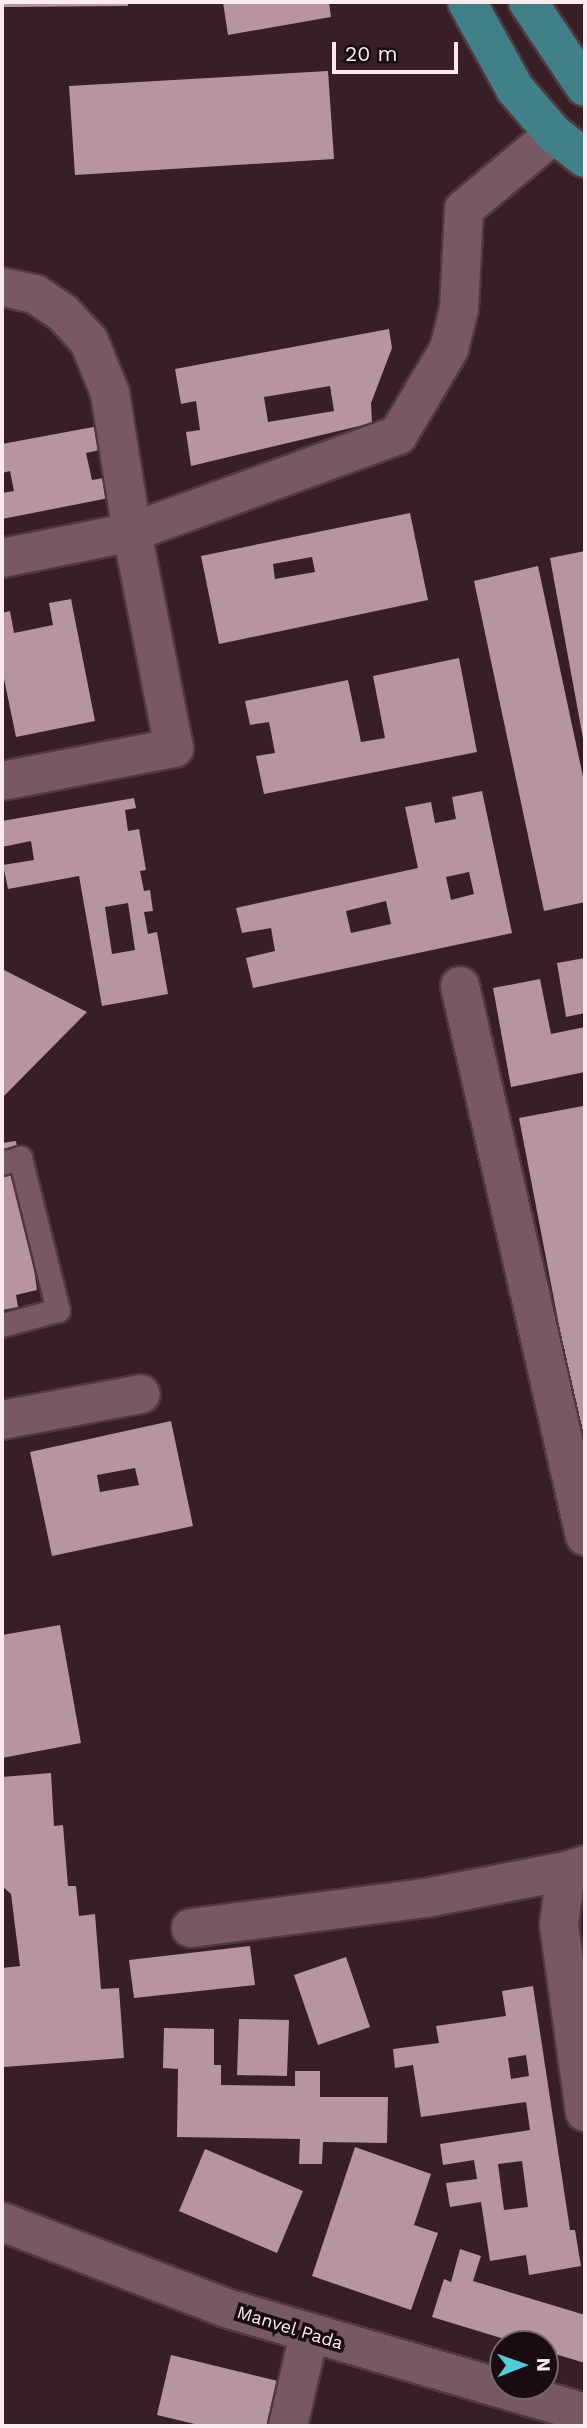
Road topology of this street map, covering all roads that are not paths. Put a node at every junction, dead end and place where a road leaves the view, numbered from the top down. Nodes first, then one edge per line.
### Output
1 (467, 2) edge
2 (528, 2) edge
3 (585, 87) edge
4 (554, 134) junction
5 (585, 158) edge
6 (2, 287) edge
7 (132, 532) junction
8 (2, 558) edge
9 (2, 782) edge
10 (460, 986) dead end
11 (2, 1163) edge
12 (2, 1325) edge
13 (141, 1394) dead end
14 (2, 1420) edge
15 (585, 1536) edge
16 (576, 1868) edge
17 (191, 1928) dead end
18 (585, 2112) edge
19 (2, 2222) edge
20 (309, 2334) junction
21 (585, 2413) edge
22 (288, 2426) edge

1 - 4 main road
2 - 3 main road
4 - 5 main road
4 - 7 street
6 - 7 street
7 - 8 street
7 - 9 street
10 - 15 street
11 - 12 lane
13 - 14 street
16 - 17 street
16 - 18 street
19 - 20 street, Manvel Pada
20 - 21 street, Manvel Pada
20 - 22 street

